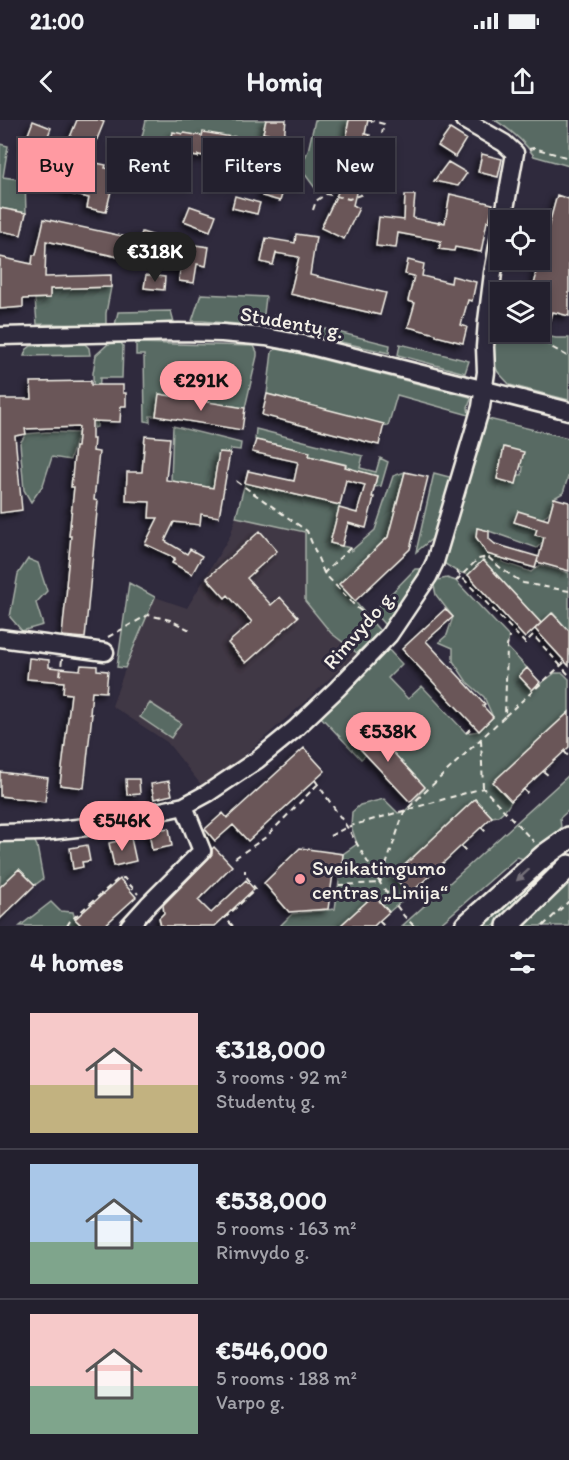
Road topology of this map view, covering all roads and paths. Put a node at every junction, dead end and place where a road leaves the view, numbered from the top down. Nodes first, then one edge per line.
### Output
1 (368, 120) edge
2 (464, 120) edge
3 (382, 133) dead end
4 (515, 153) junction
5 (569, 158) edge
6 (364, 192) edge
7 (313, 210) dead end
8 (505, 210) edge
9 (495, 270) edge
10 (0, 336) edge
11 (545, 342) edge
12 (569, 357) edge
13 (484, 390) junction
14 (569, 411) edge
15 (236, 481) dead end
16 (350, 548) dead end
17 (456, 571) dead end
18 (324, 573) junction
19 (461, 576) junction
20 (456, 581) dead end
21 (569, 591) edge
22 (372, 612) dead end
23 (192, 631) dead end
24 (509, 637) dead end
25 (0, 638) edge
26 (544, 640) dead end
27 (540, 643) junction
28 (106, 644) joint
29 (63, 646) junction
30 (565, 662) dead end
31 (561, 666) junction
32 (569, 675) edge
33 (64, 676) dead end
34 (505, 716) junction
35 (470, 729) dead end
36 (466, 733) dead end
37 (480, 739) junction
38 (564, 752) dead end
39 (569, 757) edge
40 (543, 771) dead end
41 (549, 776) dead end
42 (483, 788) junction
43 (523, 789) dead end
44 (529, 795) dead end
45 (184, 806) junction
46 (404, 812) junction
47 (347, 827) junction
48 (482, 827) dead end
49 (0, 833) edge
50 (488, 833) dead end
51 (330, 836) dead end
52 (569, 838) edge
53 (461, 846) dead end
54 (467, 852) dead end
55 (545, 855) junction
56 (235, 858) dead end
57 (440, 866) dead end
58 (569, 866) edge
59 (245, 870) dead end
60 (446, 871) dead end
61 (380, 883) junction
62 (339, 885) dead end
63 (420, 885) dead end
64 (426, 890) dead end
65 (569, 901) edge
66 (148, 905) junction
67 (379, 921) dead end
68 (67, 926) edge
69 (129, 926) edge
70 (233, 926) edge
71 (384, 926) edge
72 (414, 926) edge
73 (466, 926) edge
74 (508, 926) edge
75 (543, 926) edge

1 - 3 path
2 - 4 street
4 - 5 path
4 - 8 street
6 - 7 path
9 - 13 street, Rimvydo g.
10 - 13 street, Studentų g.
11 - 12 path
13 - 14 street, Studentų g.
13 - 45 street, Rimvydo g.
15 - 18 path
16 - 18 path
17 - 19 path
18 - 22 path
19 - 20 path
19 - 21 path
19 - 27 path
23 - 28 path
24 - 34 path
25 - 29 street
26 - 27 path
27 - 31 path
28 - 29 street
29 - 33 path
30 - 31 path
31 - 32 path
31 - 34 path
34 - 37 path
35 - 36 path
37 - 42 path
37 - 46 path
38 - 39 path
40 - 41 path
42 - 46 path
42 - 55 path
43 - 44 path
45 - 49 street, Rimvydo g.
45 - 66 street
46 - 47 path
46 - 61 path
47 - 51 path
47 - 56 path
47 - 61 path
48 - 50 path
52 - 55 main road
53 - 54 path
55 -> 73 main road
57 - 60 path
58 - 74 main road
59 - 70 path
61 - 62 path
61 - 72 path
63 - 64 path
65 - 75 path
66 - 68 path
66 - 69 street
67 - 71 path

